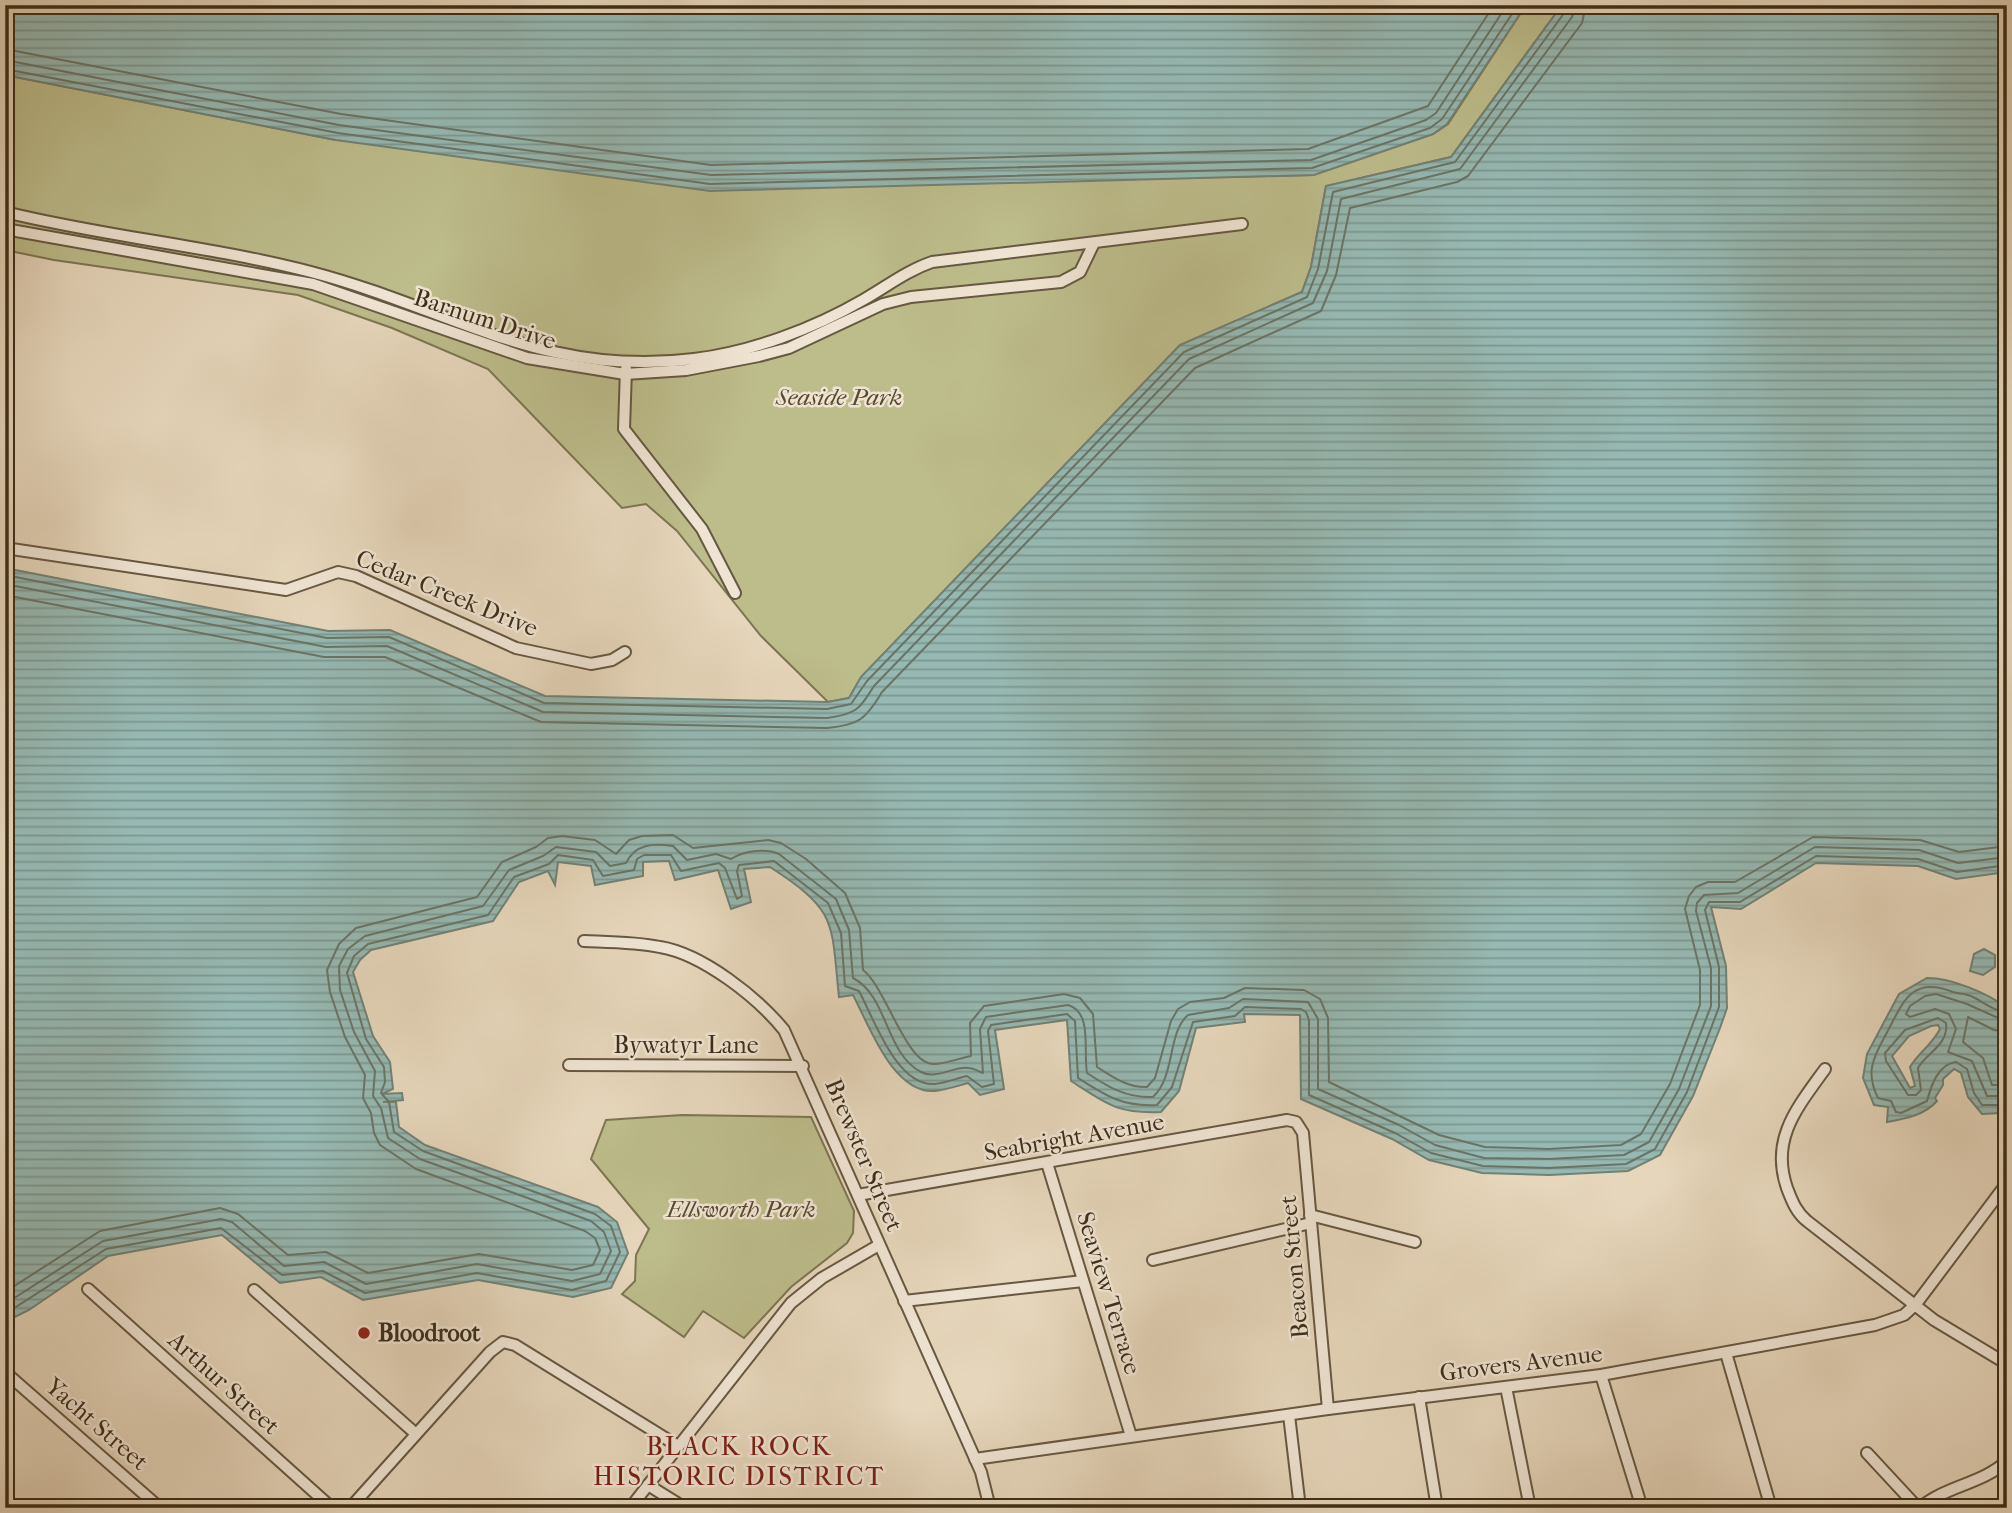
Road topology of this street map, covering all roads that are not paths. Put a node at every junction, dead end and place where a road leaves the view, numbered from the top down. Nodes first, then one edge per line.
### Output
1 (5, 212) edge
2 (1242, 224) dead end
3 (5, 229) edge
4 (1094, 243) junction
5 (626, 369) junction
6 (5, 548) edge
7 (735, 593) dead end
8 (625, 652) dead end
9 (584, 941) dead end
10 (569, 1065) dead end
11 (803, 1066) junction
12 (1825, 1069) dead end
13 (1296, 1122) joint
14 (1047, 1163) junction
15 (2007, 1183) edge
16 (858, 1195) junction
17 (1310, 1219) junction
18 (1415, 1242) dead end
19 (879, 1245) junction
20 (1153, 1260) dead end
21 (1083, 1281) junction
22 (88, 1289) dead end
23 (254, 1290) dead end
24 (904, 1301) junction
25 (1916, 1304) junction
26 (1726, 1353) junction
27 (2007, 1364) edge
28 (10, 1375) edge
29 (1601, 1375) junction
30 (1506, 1387) junction
31 (5, 1389) edge
32 (1419, 1397) junction
33 (1328, 1409) junction
34 (1289, 1415) junction
35 (416, 1434) junction
36 (1131, 1436) junction
37 (678, 1446) junction
38 (1867, 1453) dead end
39 (975, 1460) junction
40 (2007, 1461) edge
41 (648, 1485) junction
42 (160, 1508) edge
43 (332, 1508) edge
44 (350, 1508) edge
45 (630, 1508) edge
46 (685, 1508) edge
47 (990, 1508) edge
48 (1300, 1508) edge
49 (1437, 1508) edge
50 (1530, 1508) edge
51 (1642, 1508) edge
52 (1770, 1508) edge
53 (1919, 1508) edge

1 - 5 street, Barnum Drive
2 - 4 street, Barnum Drive
3 - 5 street, Barnum Drive
4 - 5 street, Barnum Drive
4 - 5 street, Barnum Drive
5 - 7 street
6 - 8 street, Cedar Creek Drive
9 - 11 street, Brewster Street
10 - 11 street, Bywatyr Lane
11 - 16 street, Brewster Street
12 - 25 street
13 - 14 street, Seabright Avenue
13 - 17 street, Beacon Street
14 - 16 street, Seabright Avenue
14 - 21 street, Seaview Terrace
15 - 25 street, Grovers Avenue
16 - 19 street, Brewster Street
17 - 18 street
17 - 20 street
17 - 33 street, Beacon Street
19 - 24 street, Brewster Street
19 - 37 street
21 - 24 street
21 - 36 street, Seaview Terrace
22 - 43 street, Arthur Street
23 - 35 street
24 - 39 street, Brewster Street
25 - 26 street, Grovers Avenue
25 - 27 street
26 - 29 street, Grovers Avenue
26 - 52 street
28 - 31 street
28 - 42 street, Yacht Street
29 - 30 street, Grovers Avenue
29 - 51 street
30 - 32 street, Grovers Avenue
30 - 50 street
32 - 33 street, Grovers Avenue
32 - 49 street
33 - 34 street, Grovers Avenue
34 - 36 street, Grovers Avenue
34 - 48 street
35 - 37 street
35 - 44 street
36 - 39 street, Grovers Avenue
37 - 41 street
38 - 53 street
39 - 47 street, Brewster Street
40 - 53 street
41 - 45 street
41 - 46 street

